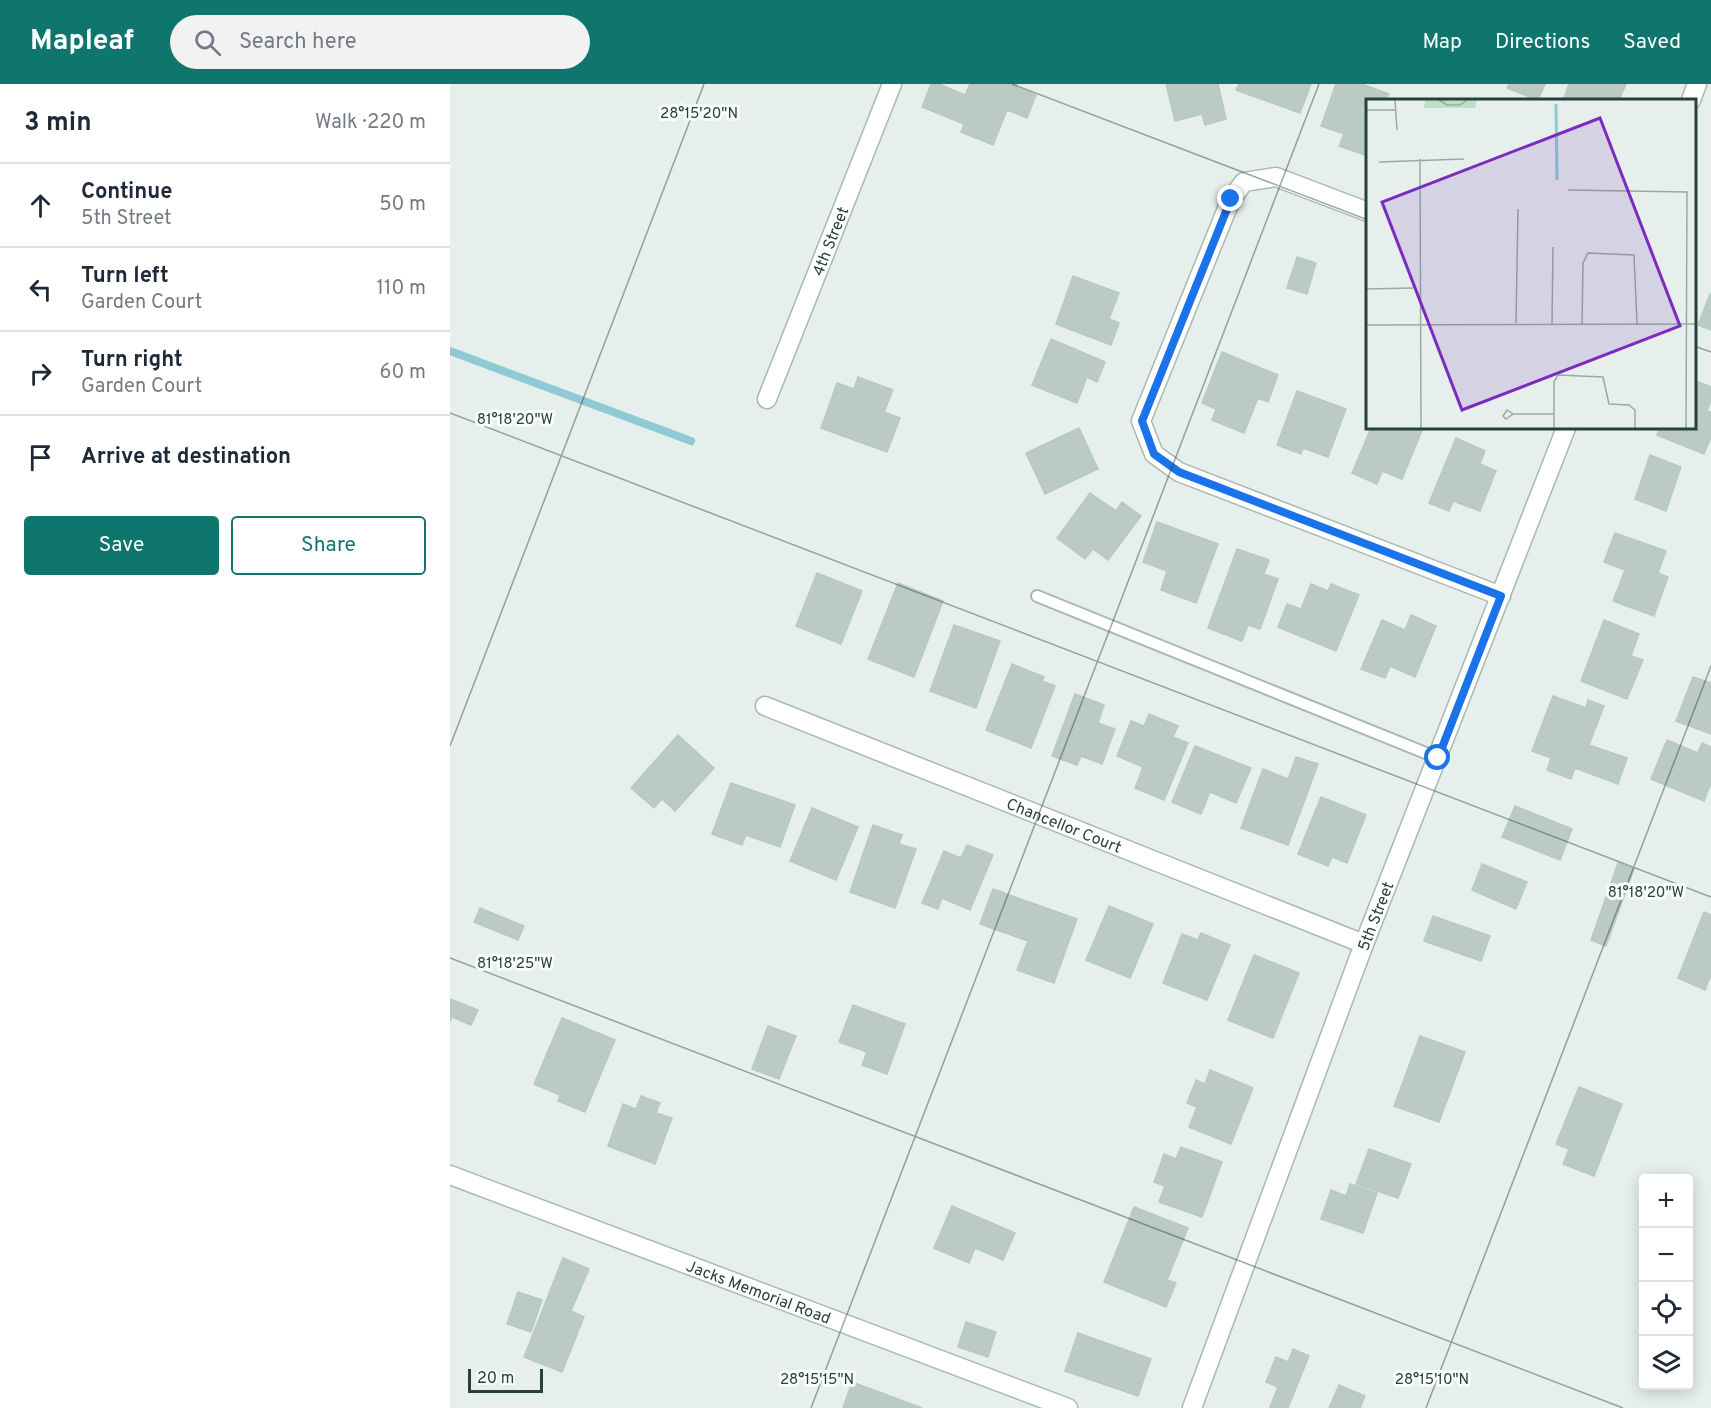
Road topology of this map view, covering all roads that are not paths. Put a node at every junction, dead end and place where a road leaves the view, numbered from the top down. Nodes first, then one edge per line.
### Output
1 (892, 84) edge
2 (1697, 84) edge
3 (1691, 99) edge
4 (1366, 211) edge
5 (766, 399) dead end
6 (1566, 429) edge
7 (1037, 596) dead end
8 (1501, 596) junction
9 (765, 706) dead end
10 (1438, 758) junction
11 (1364, 944) junction
12 (450, 1175) edge
13 (1068, 1408) edge
14 (1192, 1408) edge

1 - 5 street, 4th Street
2 - 3 street
4 - 8 street
6 - 8 street, 5th Street
7 - 10 lane
8 - 10 street, 5th Street
9 - 11 street, Chancellor Court
10 - 11 street, 5th Street
11 - 14 street, 5th Street
12 - 13 street, Jacks Memorial Road

